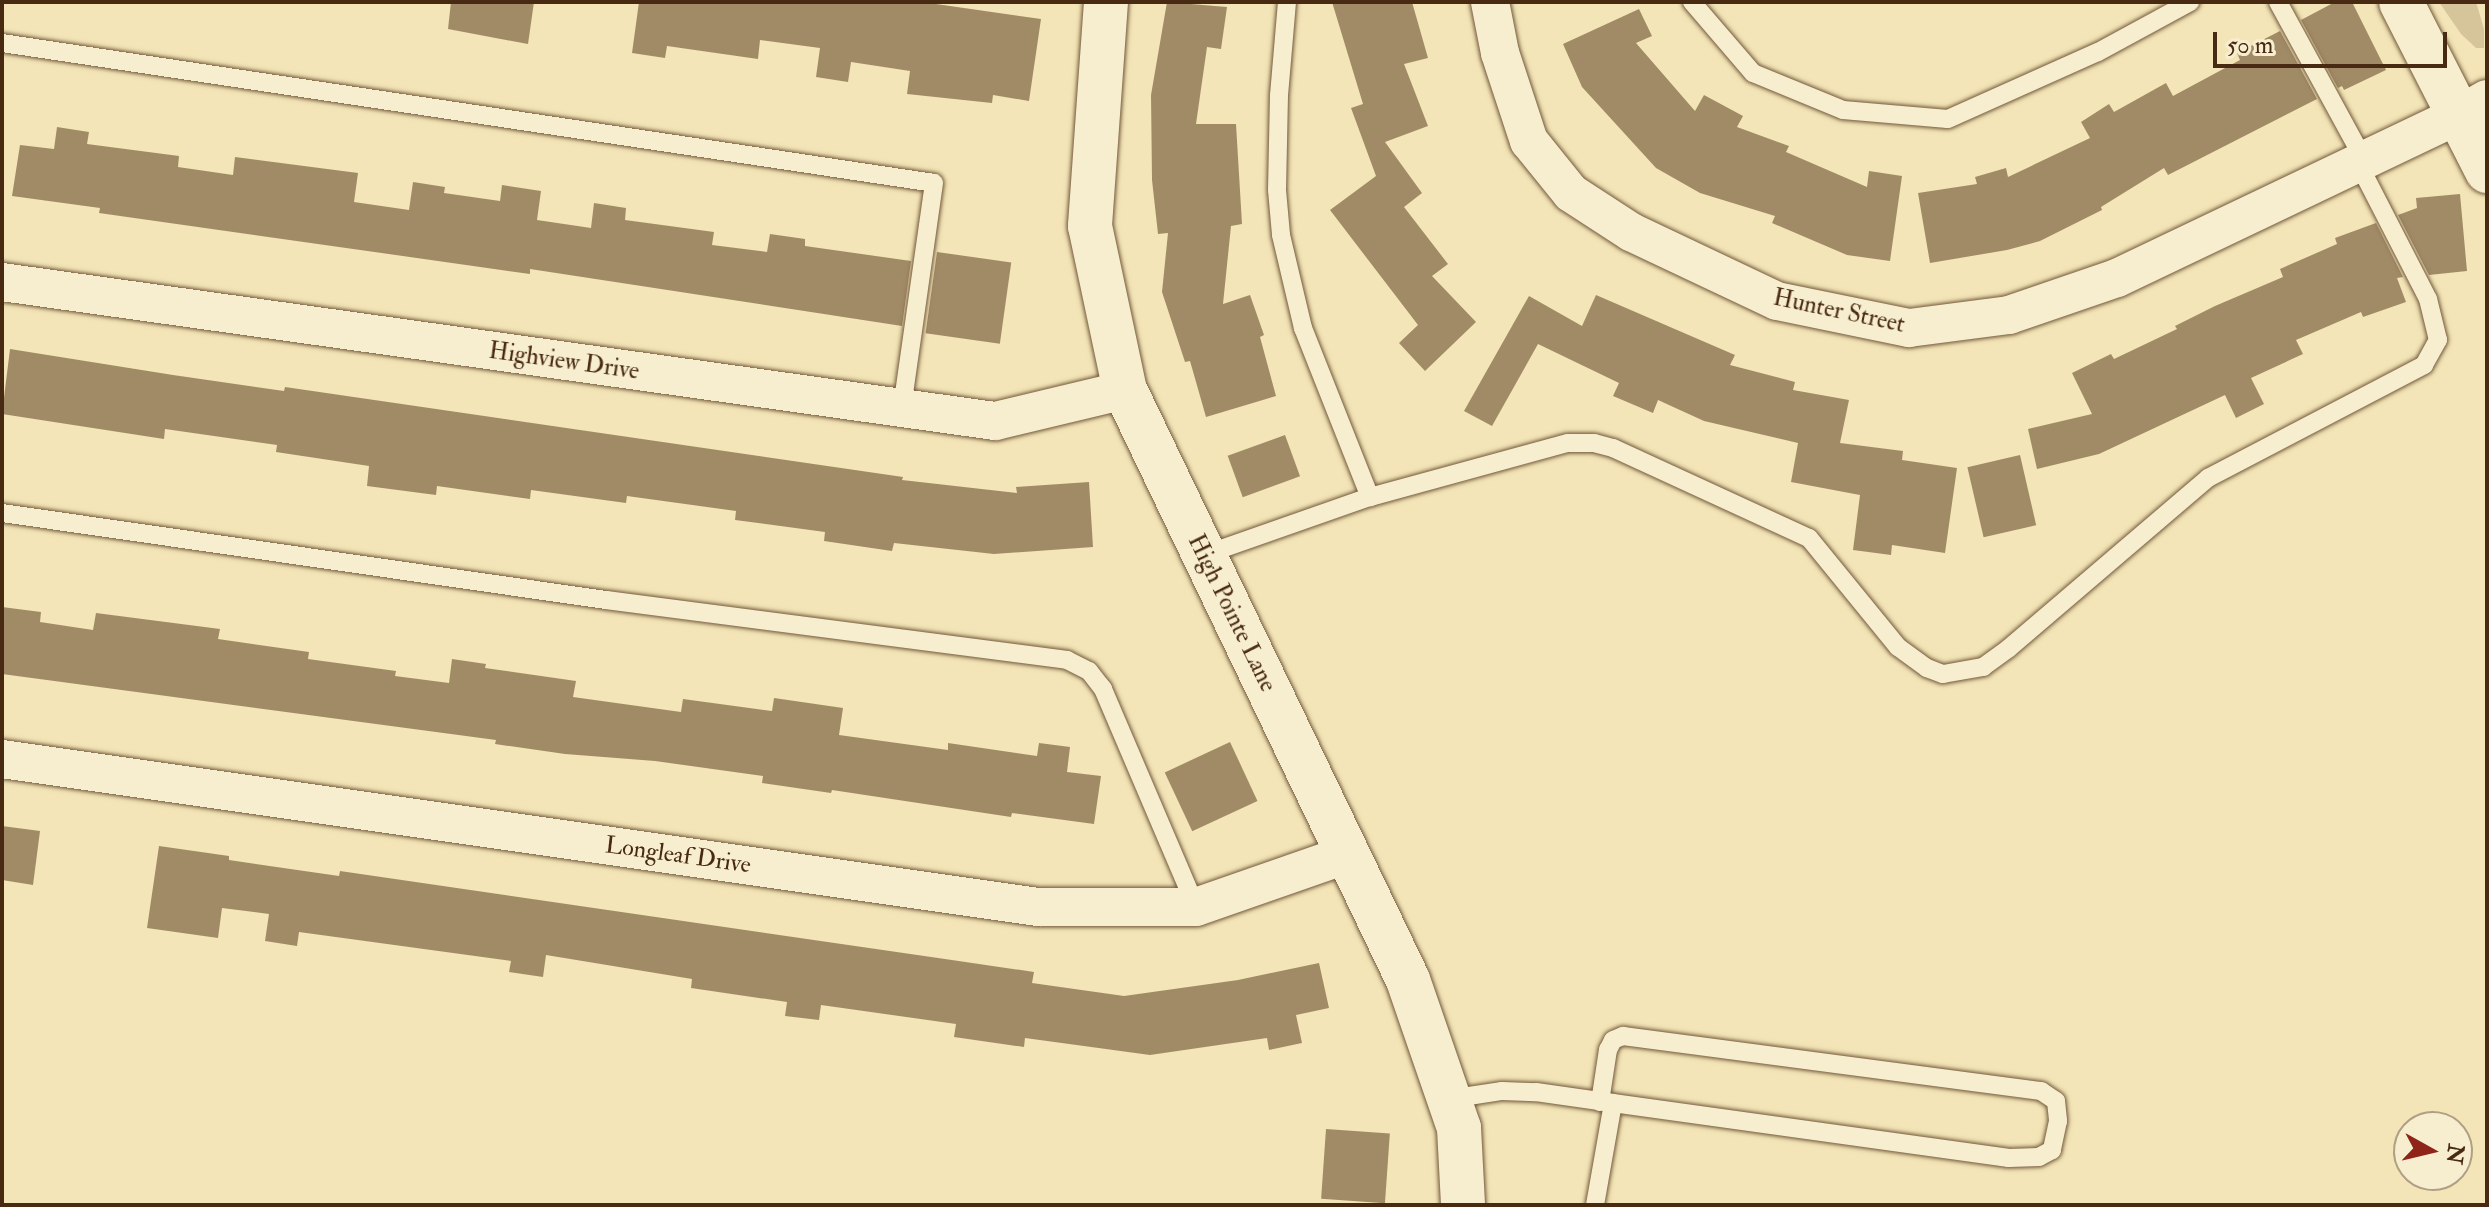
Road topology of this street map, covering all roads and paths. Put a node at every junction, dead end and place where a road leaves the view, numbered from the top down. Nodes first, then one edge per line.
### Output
1 (1106, 2) edge
2 (1287, 2) edge
3 (1490, 2) edge
4 (1692, 2) edge
5 (2190, 2) edge
6 (2278, 2) edge
7 (2401, 2) edge
8 (2, 43) edge
9 (2473, 107) edge
10 (2361, 162) junction
11 (2487, 171) edge
12 (2, 282) edge
13 (1125, 390) junction
14 (902, 408) junction
15 (1370, 497) junction
16 (2, 513) edge
17 (1204, 555) junction
18 (2, 759) edge
19 (1348, 854) junction
20 (1196, 907) junction
21 (1449, 1099) junction
22 (1607, 1102) junction
23 (1463, 1205) edge
24 (1595, 1205) edge

1 - 13 street, High Pointe Lane
2 - 15 lane
3 - 10 street, Hunter Street
4 - 5 lane
6 - 10 lane
7 - 9 street
8 - 14 lane
9 - 10 street, Hunter Street
9 - 11 street
10 - 15 lane
12 - 14 street, Highview Drive
13 - 14 street, Highview Drive
13 - 17 street, High Pointe Lane
15 - 17 lane
16 - 20 lane
17 - 19 street, High Pointe Lane
18 - 20 street, Longleaf Drive
19 - 20 street, Longleaf Drive
19 - 21 street, High Pointe Lane
21 - 22 lane
21 - 23 street, High Pointe Lane
22 - 22 lane
22 - 24 lane

